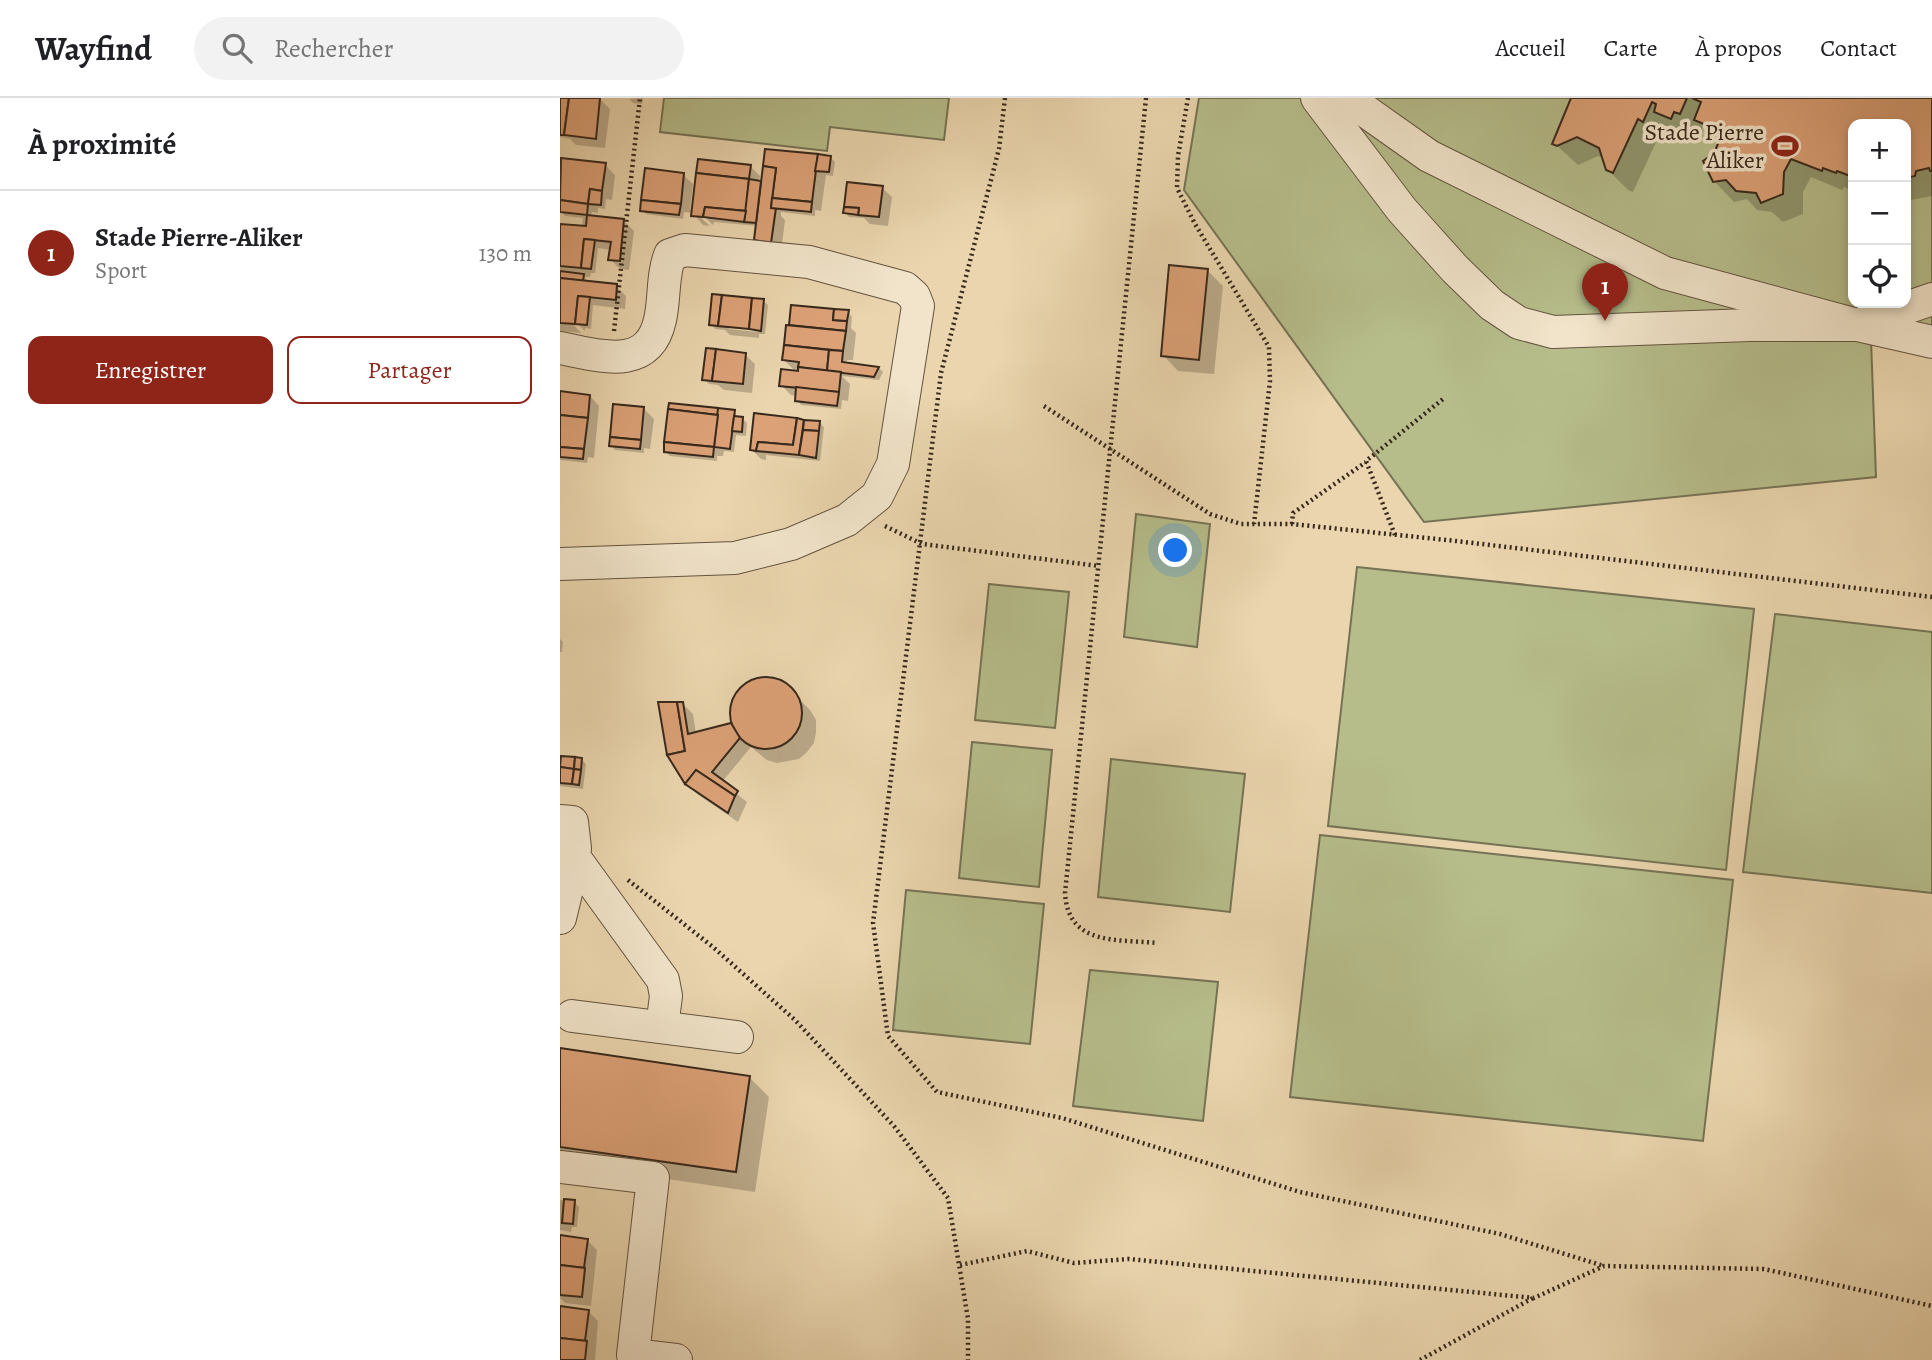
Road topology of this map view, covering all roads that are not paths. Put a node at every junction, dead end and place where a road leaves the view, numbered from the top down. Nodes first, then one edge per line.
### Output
1 (1317, 98) edge
2 (1347, 98) edge
3 (1932, 299) edge
4 (1857, 326) junction
5 (1932, 342) edge
6 (560, 348) edge
7 (560, 564) edge
8 (560, 821) edge
9 (574, 857) junction
10 (560, 918) edge
11 (572, 1016) dead end
12 (662, 1027) junction
13 (737, 1037) dead end
14 (560, 1167) edge
15 (676, 1360) edge

1 - 4 street
2 - 4 street
3 - 4 street
4 - 5 street
6 - 7 street
8 - 9 street
9 - 10 street
9 - 12 street
11 - 12 street
12 - 13 street
14 - 15 street

